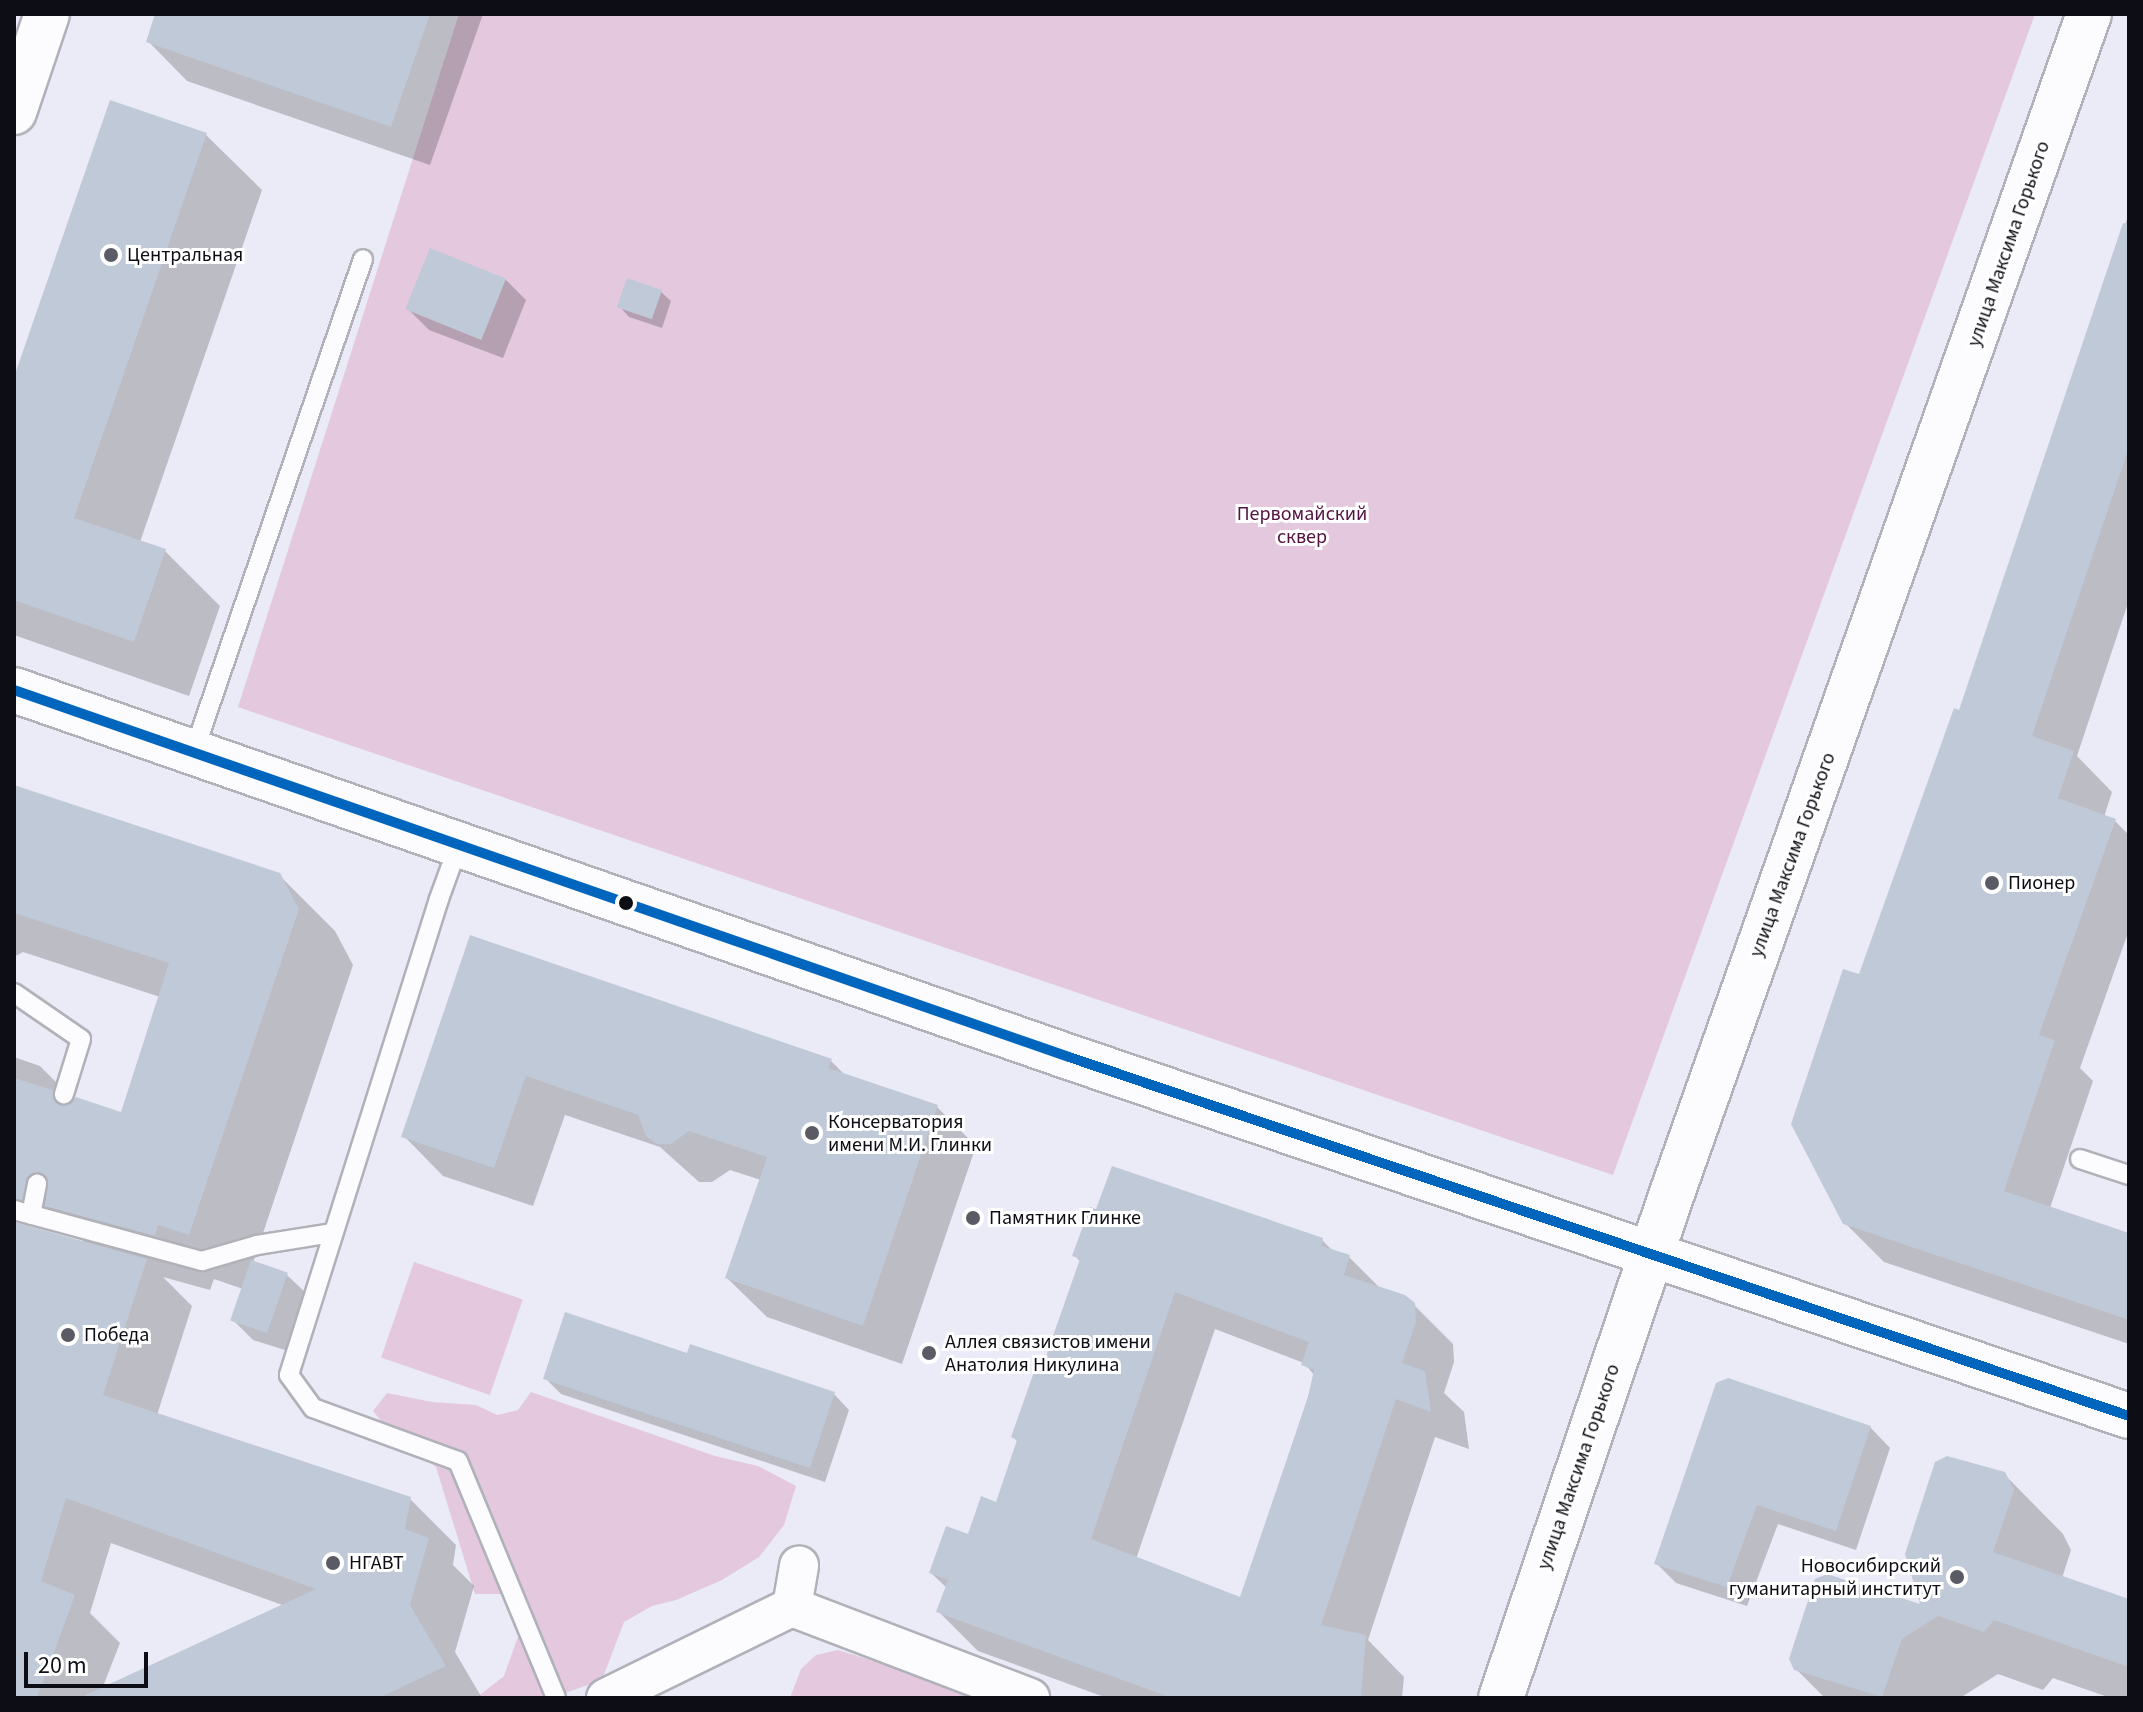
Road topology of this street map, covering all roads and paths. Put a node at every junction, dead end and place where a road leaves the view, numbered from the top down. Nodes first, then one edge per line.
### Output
1 (47, 14) edge
2 (2089, 14) edge
3 (14, 112) edge
4 (363, 259) dead end
5 (14, 690) edge
6 (194, 751) junction
7 (459, 844) junction
8 (14, 993) edge
9 (64, 1094) dead end
10 (2080, 1159) dead end
11 (2129, 1175) edge
12 (37, 1184) dead end
13 (23, 1212) edge
14 (333, 1233) junction
15 (1651, 1255) junction
16 (2129, 1416) edge
17 (799, 1566) dead end
18 (792, 1607) junction
19 (556, 1698) edge
20 (606, 1698) edge
21 (1030, 1698) edge
22 (1501, 1698) edge

1 - 3 street
2 - 15 street, улица Максима Горького
4 - 6 lane
5 - 6 street
6 - 7 street
7 - 14 lane
7 - 15 street
8 - 9 lane
10 - 11 lane
12 - 13 lane
13 - 14 lane
14 - 19 lane
15 - 16 street
15 - 22 street, улица Максима Горького
17 - 18 street
18 - 20 street
18 - 21 street

